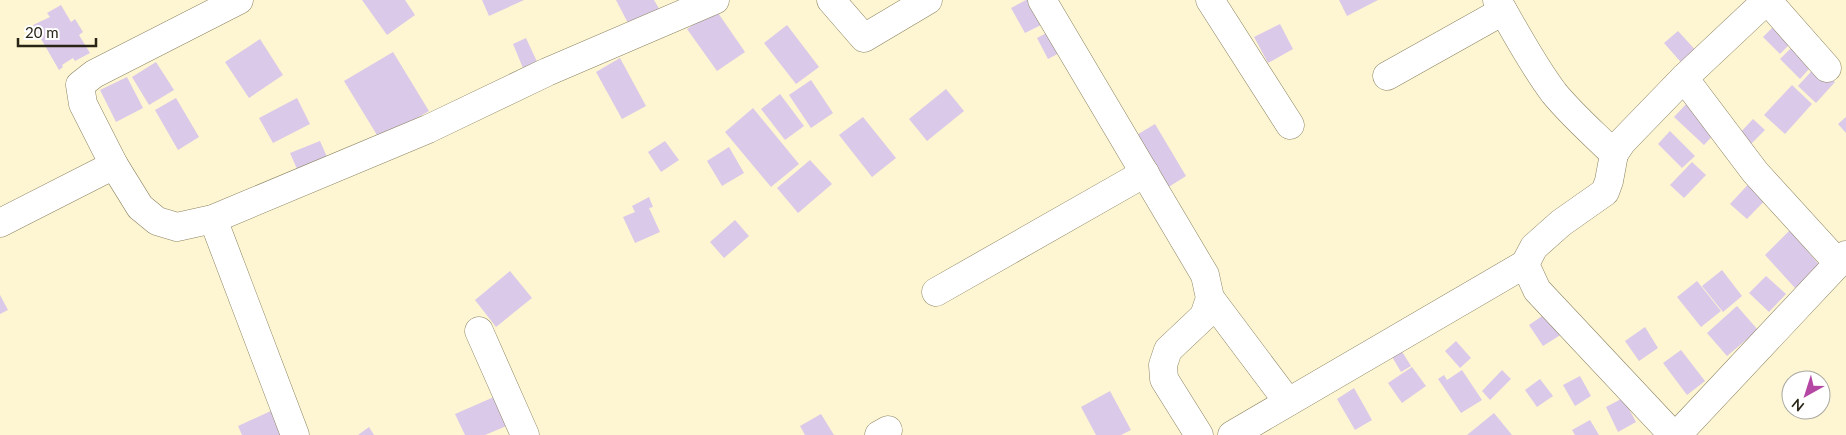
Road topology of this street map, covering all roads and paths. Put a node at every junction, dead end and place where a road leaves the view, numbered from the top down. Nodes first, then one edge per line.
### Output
1 (239, 0) edge
2 (715, 0) edge
3 (831, 0) edge
4 (928, 0) edge
5 (1042, 0) edge
6 (1210, 0) edge
7 (1767, 0) edge
8 (1500, 6) edge
9 (1828, 68) dead end
10 (1387, 76) dead end
11 (1684, 78) junction
12 (1290, 125) dead end
13 (1614, 154) junction
14 (114, 165) junction
15 (1145, 174) junction
16 (213, 219) junction
17 (0, 223) edge
18 (1842, 259) edge
19 (1525, 264) junction
20 (936, 292) dead end
21 (1210, 298) junction
22 (479, 331) dead end
23 (1288, 402) junction
24 (295, 435) edge
25 (525, 435) edge
26 (1199, 435) edge
27 (1232, 435) edge
28 (1675, 435) edge

1 - 14 street
2 - 16 street
3 - 4 street
5 - 15 street
6 - 12 street
7 - 9 street
7 - 11 street
8 - 10 street
8 - 13 street
11 - 13 street
11 - 18 street
13 - 19 street
14 - 16 street
14 - 17 street
15 - 20 street
15 - 21 street
16 - 24 street
18 - 28 street
19 - 23 street
19 - 28 street
21 - 23 street
21 - 26 street
22 - 25 street
23 - 27 street

